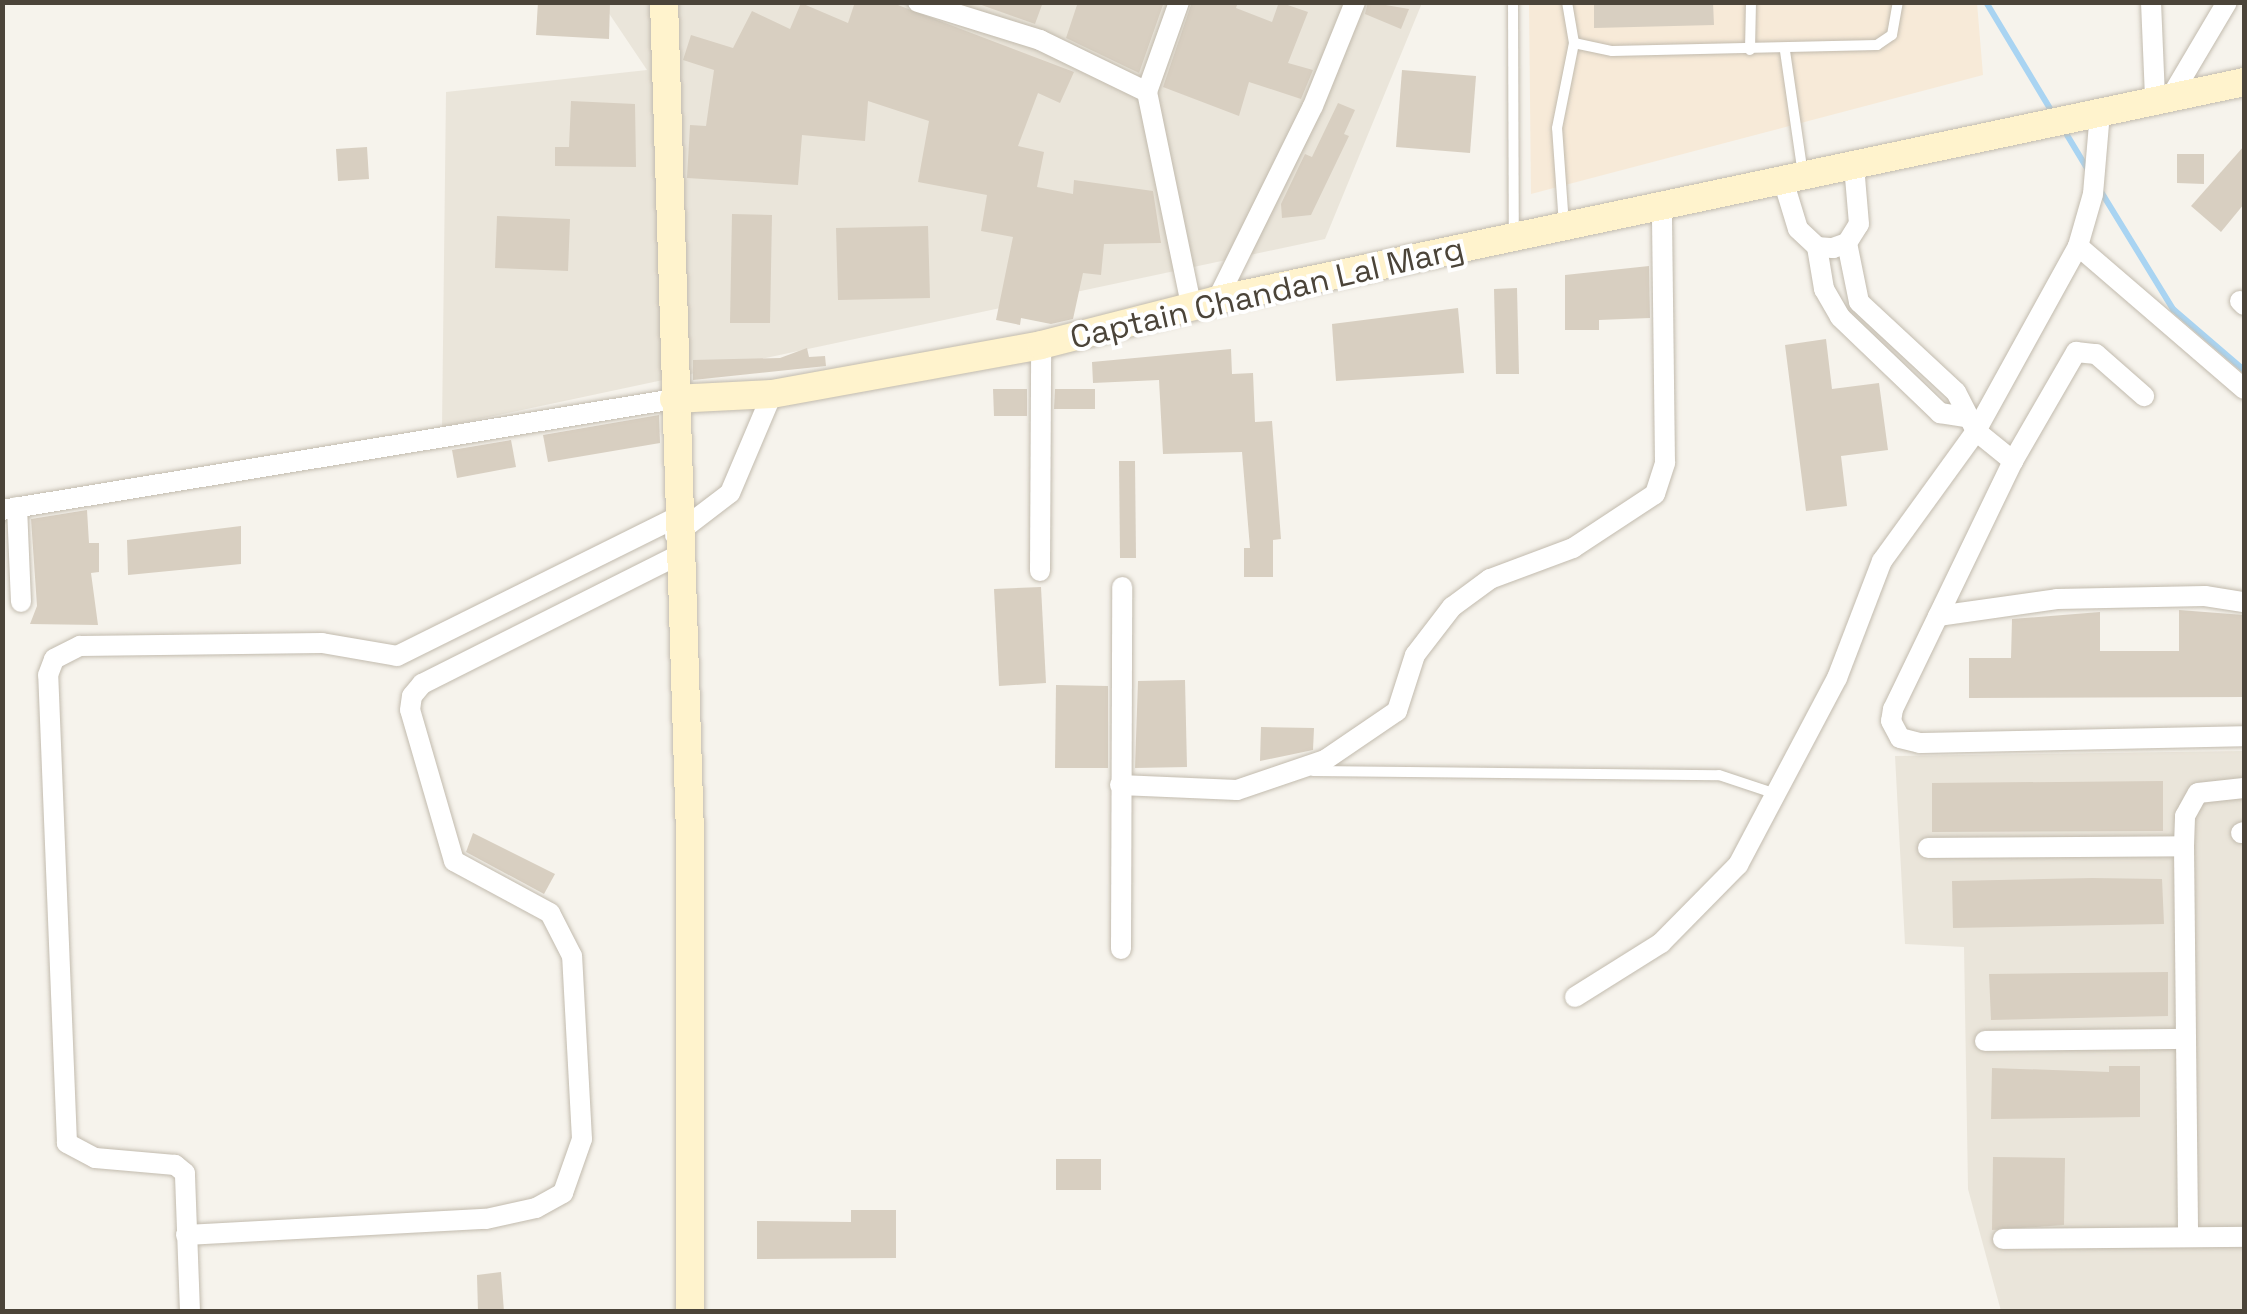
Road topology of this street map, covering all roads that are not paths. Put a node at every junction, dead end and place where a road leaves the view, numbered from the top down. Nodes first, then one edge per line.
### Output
1 (664, 2) edge
2 (918, 2) edge
3 (1179, 2) edge
4 (1356, 2) edge
5 (1513, 2) edge
6 (1567, 2) edge
7 (1751, 2) edge
8 (1898, 2) edge
9 (2151, 2) edge
10 (2227, 2) edge
11 (1574, 43) junction
12 (1750, 50) junction
13 (1785, 50) junction
14 (2244, 82) edge
15 (1146, 92) junction
16 (2164, 96) junction
17 (2086, 116) junction
18 (1854, 166) junction
19 (1793, 178) junction
20 (1662, 206) junction
21 (1564, 226) junction
22 (1514, 238) junction
23 (1847, 243) junction
24 (2078, 246) junction
25 (1817, 247) junction
26 (1205, 305) junction
27 (1041, 345) junction
28 (2244, 389) edge
29 (772, 394) junction
30 (2144, 396) dead end
31 (674, 399) junction
32 (1971, 424) junction
33 (2013, 461) junction
34 (10, 509) edge
35 (676, 536) junction
36 (1040, 571) dead end
37 (1122, 587) dead end
38 (21, 602) dead end
39 (2244, 602) edge
40 (1938, 616) junction
41 (2244, 736) edge
42 (1302, 770) junction
43 (1120, 785) junction
44 (2244, 788) edge
45 (1773, 793) junction
46 (2184, 846) junction
47 (1928, 848) dead end
48 (1120, 949) dead end
49 (1575, 997) dead end
50 (2186, 1038) junction
51 (1985, 1042) dead end
52 (186, 1235) junction
53 (2188, 1237) junction
54 (2244, 1237) edge
55 (2003, 1240) dead end
56 (190, 1312) edge
57 (690, 1312) edge

1 - 31 street
2 - 15 street
3 - 15 street
4 - 26 street
5 - 22 lane
6 - 11 lane
7 - 12 lane
8 - 13 lane
9 - 16 street
10 - 16 street
11 - 12 lane
11 - 21 lane
12 - 13 lane
13 - 19 lane
14 - 16 street, Captain Chandan Lal Marg
15 - 26 street
16 - 17 street, Captain Chandan Lal Marg
17 - 18 street, Captain Chandan Lal Marg
17 - 24 street
18 - 19 street, Captain Chandan Lal Marg
18 - 23 street
19 - 20 street, Captain Chandan Lal Marg
19 - 25 street
20 - 21 street, Captain Chandan Lal Marg
20 - 42 street
21 - 22 street, Captain Chandan Lal Marg
22 - 26 street, Captain Chandan Lal Marg
23 - 25 street
23 - 32 street
24 - 28 street
24 - 32 street
25 - 32 street
26 - 27 street, Captain Chandan Lal Marg
27 - 29 street, Captain Chandan Lal Marg
27 - 36 street
29 - 31 street, Captain Chandan Lal Marg
29 - 35 street
30 - 33 street
31 - 34 street
31 - 35 street
32 - 33 street
32 - 45 street
33 - 40 street
34 - 38 street
35 - 52 street
35 - 52 street
35 - 57 street
37 - 43 street
39 - 40 street
40 - 41 street
42 - 43 street
42 - 45 lane
43 - 48 street
44 - 46 street
45 - 49 street
46 - 47 street
46 - 50 street
50 - 51 street
50 - 53 street
52 - 56 street
53 - 54 street
53 - 55 street

